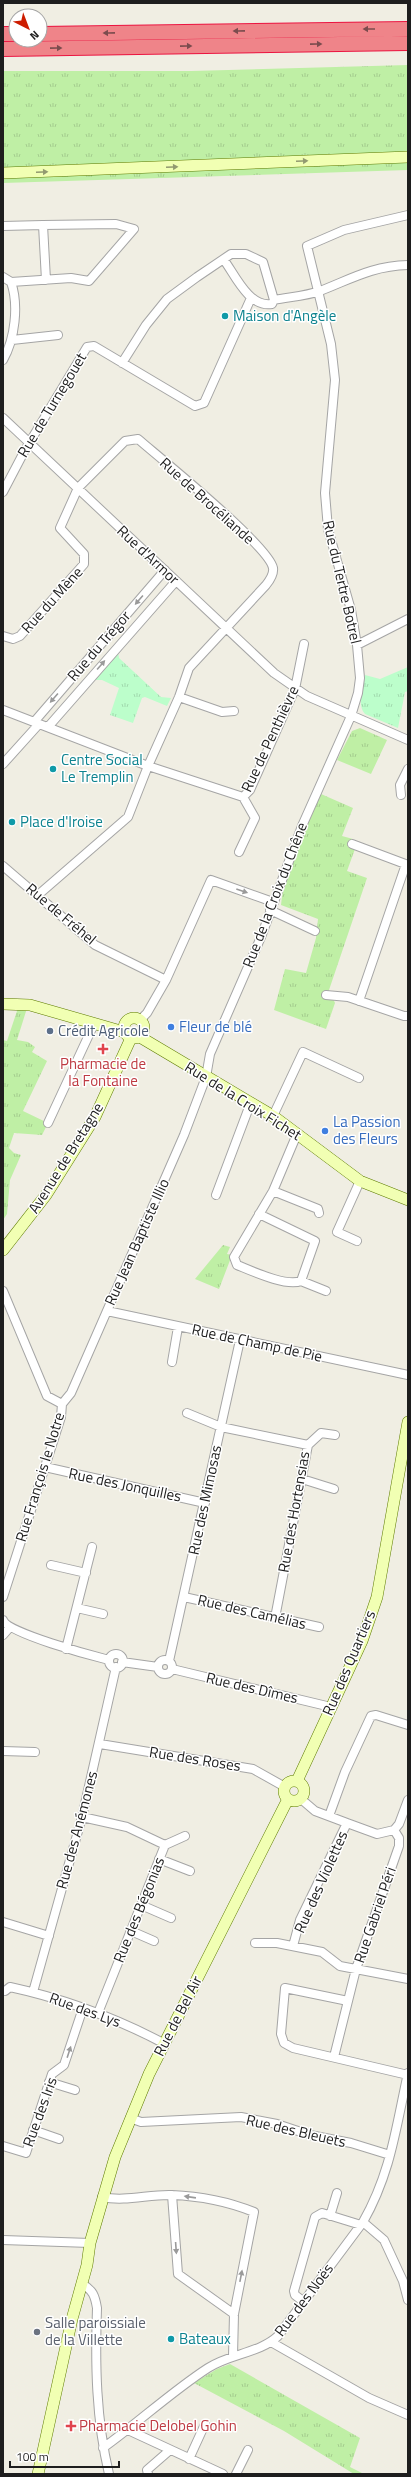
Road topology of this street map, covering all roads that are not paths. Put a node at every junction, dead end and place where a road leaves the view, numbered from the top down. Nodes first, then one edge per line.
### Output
1 (408, 29) edge
2 (48, 34) edge
3 (408, 43) edge
4 (3, 49) edge
5 (408, 157) edge
6 (3, 173) edge
7 (408, 215) edge
8 (43, 225) junction
9 (3, 226) edge
10 (224, 260) junction
11 (408, 265) edge
12 (3, 276) edge
13 (46, 280) junction
14 (11, 282) junction
15 (319, 291) junction
16 (251, 298) junction
17 (274, 300) junction
18 (58, 335) dead end
19 (12, 340) junction
20 (3, 360) edge
21 (122, 363) junction
22 (3, 418) edge
23 (29, 443) junction
24 (78, 488) junction
25 (3, 492) edge
26 (165, 570) junction
27 (176, 581) junction
28 (408, 619) edge
29 (226, 627) junction
30 (3, 636) edge
31 (304, 644) dead end
32 (357, 645) junction
33 (295, 689) junction
34 (179, 697) junction
35 (3, 710) edge
36 (234, 711) dead end
37 (351, 716) junction
38 (36, 723) junction
39 (48, 727) junction
40 (408, 740) edge
41 (3, 764) edge
42 (148, 766) junction
43 (408, 769) edge
44 (401, 795) dead end
45 (243, 797) junction
46 (352, 844) dead end
47 (239, 852) dead end
48 (407, 865) edge
49 (3, 866) edge
50 (38, 895) junction
51 (271, 906) junction
52 (315, 932) dead end
53 (166, 980) junction
54 (326, 995) dead end
55 (359, 1001) junction
56 (3, 1004) edge
57 (408, 1016) edge
58 (140, 1020) junction
59 (94, 1024) junction
60 (132, 1036) junction
61 (206, 1077) junction
62 (359, 1078) dead end
63 (251, 1102) junction
64 (273, 1116) junction
65 (48, 1123) dead end
66 (297, 1134) junction
67 (360, 1181) junction
68 (273, 1191) junction
69 (216, 1195) dead end
70 (408, 1200) edge
71 (319, 1213) dead end
72 (259, 1214) junction
73 (356, 1241) dead end
74 (3, 1250) edge
75 (301, 1281) junction
76 (3, 1291) edge
77 (326, 1291) dead end
78 (107, 1311) junction
79 (178, 1327) junction
80 (240, 1340) junction
81 (172, 1362) dead end
82 (408, 1375) edge
83 (62, 1404) junction
84 (187, 1413) dead end
85 (408, 1422) edge
86 (221, 1427) junction
87 (335, 1436) dead end
88 (308, 1445) junction
89 (45, 1468) junction
90 (302, 1479) junction
91 (334, 1489) dead end
92 (205, 1503) junction
93 (92, 1547) dead end
94 (52, 1565) dead end
95 (86, 1573) junction
96 (3, 1597) edge
97 (184, 1597) junction
98 (77, 1608) junction
99 (103, 1614) dead end
100 (275, 1618) junction
101 (3, 1620) edge
102 (11, 1627) junction
103 (319, 1628) dead end
104 (3, 1635) edge
105 (66, 1649) junction
106 (109, 1660) junction
107 (169, 1661) junction
108 (119, 1665) junction
109 (158, 1667) junction
110 (172, 1670) junction
111 (331, 1707) junction
112 (408, 1725) edge
113 (100, 1744) junction
114 (3, 1751) edge
115 (34, 1752) dead end
116 (297, 1781) junction
117 (285, 1787) junction
118 (288, 1799) junction
119 (301, 1799) junction
120 (408, 1800) edge
121 (329, 1816) junction
122 (82, 1817) junction
123 (347, 1822) junction
124 (394, 1830) junction
125 (185, 1836) dead end
126 (165, 1845) junction
127 (159, 1859) junction
128 (190, 1871) dead end
129 (141, 1906) junction
130 (171, 1918) dead end
131 (3, 1922) edge
132 (130, 1931) junction
133 (49, 1936) junction
134 (154, 1941) dead end
135 (255, 1942) dead end
136 (293, 1946) junction
137 (356, 1969) junction
138 (408, 1979) edge
139 (33, 1992) junction
140 (4, 1993) edge
141 (348, 2001) junction
142 (83, 2008) junction
143 (98, 2013) junction
144 (165, 2044) junction
145 (334, 2057) junction
146 (408, 2074) edge
147 (49, 2082) junction
148 (75, 2090) dead end
149 (130, 2118) junction
150 (33, 2130) junction
151 (59, 2139) dead end
152 (3, 2146) edge
153 (390, 2155) junction
154 (337, 2193) dead end
155 (172, 2195) junction
156 (102, 2197) junction
157 (330, 2216) junction
158 (362, 2223) junction
159 (3, 2240) edge
160 (90, 2243) junction
161 (82, 2284) junction
162 (408, 2300) edge
163 (304, 2302) junction
164 (234, 2314) junction
165 (271, 2342) junction
166 (233, 2356) junction
167 (408, 2415) edge
168 (205, 2424) dead end
169 (128, 2430) junction
170 (103, 2448) junction
171 (170, 2450) junction
172 (248, 2450) dead end
173 (189, 2459) junction
174 (38, 2474) edge
175 (109, 2474) edge
176 (148, 2474) edge
177 (223, 2474) edge
178 (236, 2474) edge

1 -> 2 highway
4 -> 3 highway
6 -> 5 main road
7 - 15 street, Rue du Tertre Botrel
8 - 9 street
8 - 13 street
8 - 13 street
10 - 16 street
10 - 17 street
10 - 21 street
11 - 15 street
12 - 14 street
13 - 14 street
14 - 19 street
15 - 17 street
15 - 32 street, Rue du Tertre Botrel
16 - 17 street
16 - 21 street, Rue de Turnegouet
18 - 19 street
19 - 20 street
21 - 23 street, Rue de Turnegouet
22 - 23 street, Rue d'Armor
23 - 24 street, Rue d'Armor
23 - 25 street, Rue de Turnegouet
24 - 26 street, Rue d'Armor
24 - 29 street, Rue de Brocéliande
24 - 30 street, Rue du Mène
26 - 27 street, Rue d'Armor
26 -> 38 street, Rue du Trégor
27 - 29 street, Rue d'Armor
39 -> 27 street, Rue du Trégor
28 - 32 street
29 - 33 street, Rue d'Armor
29 - 34 street, Rue de Brocéliande
31 - 33 street, Rue de Penthièvre
32 - 37 street, Rue du Tertre Botrel
33 - 37 street, Rue d'Armor
33 - 45 street, Rue de Penthièvre
34 - 36 street
34 - 42 street, Rue de Brocéliande
35 - 38 street
37 - 40 street, Rue d'Armor
37 - 51 street, Rue de la Croix du Chêne
38 - 39 street
38 - 41 street, Rue du Trégor
39 - 42 street
42 - 45 street
42 - 50 street, Rue de Brocéliande
43 - 44 street
45 - 47 street, Rue de Penthièvre
46 - 48 street
48 - 55 street
49 - 50 street, Rue de Fréhel
50 - 53 street, Rue de Fréhel
51 - 52 street
53 -> 51 street
51 - 61 street, Rue de la Croix du Chêne
53 - 58 street
54 - 55 street
55 - 57 street
56 - 59 main road, Rue de la Croix Fichet
58 - 60 main road
58 - 60 main road
59 - 60 main road, Rue de la Croix Fichet
59 - 65 street
60 - 61 main road, Rue de la Croix Fichet
60 - 74 main road, Avenue de Bretagne
61 - 63 main road, Rue de la Croix Fichet
61 - 78 street, Rue Jean Baptiste Illio
62 - 64 street
63 - 64 main road, Rue de la Croix Fichet
63 - 69 street
64 - 66 main road, Rue de la Croix Fichet
66 - 67 main road, Rue de la Croix Fichet
66 - 68 street
67 - 70 main road, Rue de la Croix Fichet
67 - 73 street
68 - 71 street
68 - 72 street
72 - 75 street
72 - 75 street
75 - 77 street
76 - 83 street
78 - 79 street, Rue de Champ de Pie
78 - 83 street, Rue Jean Baptiste Illio
79 - 80 street, Rue de Champ de Pie
79 - 81 street
80 - 82 street, Rue de Champ de Pie
80 - 86 street, Rue des Mimosas
83 - 89 street, Rue François le Notre
84 - 86 street, Rue des Hortensias
85 - 111 main road, Rue des Quartiers
86 - 88 street, Rue des Hortensias
86 - 92 street, Rue des Mimosas
87 - 88 street
88 - 90 street, Rue des Hortensias
89 - 92 street, Rue des Jonquilles
89 - 96 street, Rue François le Notre
90 - 91 street
90 - 100 street, Rue des Hortensias
92 - 97 street, Rue des Mimosas
93 - 95 street
94 - 95 street
95 - 98 street
97 - 100 street, Rue des Camélias
97 - 107 street, Rue des Mimosas
98 - 99 street
98 - 105 street
100 - 103 street, Rue des Camélias
101 - 102 street
102 - 104 street
102 - 105 street
105 - 106 street
106 - 108 street
106 - 108 street
107 - 109 street
107 - 110 street
108 - 109 street
108 - 113 street, Rue des Anémones
109 - 110 street, Rue des Dîmes
110 - 111 street, Rue des Dîmes
111 - 116 main road, Rue des Quartiers
112 - 121 street
113 - 117 street, Rue des Roses
113 - 122 street, Rue des Anémones
114 - 115 street
116 - 117 main road
116 - 119 main road
117 - 118 main road
118 - 119 main road
118 - 144 main road, Rue de Bel Air
119 - 121 street, Rue des Violettes
120 - 124 street
121 - 123 street, Rue des Violettes
122 - 126 street, Rue des Bégonias
122 - 133 street, Rue des Anémones
123 - 124 street
123 - 136 street, Rue des Violettes
124 - 137 street, Rue Gabriel Péri
125 - 126 street
126 - 127 street, Rue des Bégonias
127 - 128 street
127 - 129 street, Rue des Bégonias
129 - 130 street
129 - 132 street, Rue des Bégonias
131 - 133 street
132 - 134 street
132 - 143 street, Rue des Bégonias
133 - 139 street, Rue des Anémones
135 - 136 street
136 - 137 street
137 - 138 street
137 - 141 street, Rue Gabriel Péri
139 - 140 street, Rue des Lys
139 - 142 street, Rue des Lys
141 - 145 street, Rue Gabriel Péri
141 - 145 street
142 - 143 street, Rue des Lys
147 -> 142 street, Rue des Iris
143 - 144 street, Rue des Lys
144 - 149 main road, Rue de Bel Air
145 - 146 street
146 - 153 street, Rue des Noës
147 - 148 street
147 - 150 street, Rue des Iris
149 - 153 street, Rue des Bleuets
149 - 156 main road, Rue de Bel Air
150 - 151 street
150 - 152 street, Rue des Iris
153 - 158 street, Rue des Noës
154 - 157 street
155 - 156 street
155 -> 164 street
164 -> 155 street
156 - 160 main road, Rue de Bel Air
157 - 158 street
157 - 163 street
158 - 162 street
158 - 163 street, Rue des Noës
159 - 160 street
160 - 161 main road, Rue de Bel Air
161 - 170 street
161 - 174 main road, Rue de Bel Air
163 - 165 street, Rue des Noës
164 - 166 street
165 - 166 street, Rue des Noës
165 - 167 street
166 - 169 street, Rue des Noës
168 - 173 street
169 - 170 street, Rue des Noës
169 - 171 street
170 - 175 street
171 - 173 street
171 - 176 street
172 - 178 street
173 - 177 street

